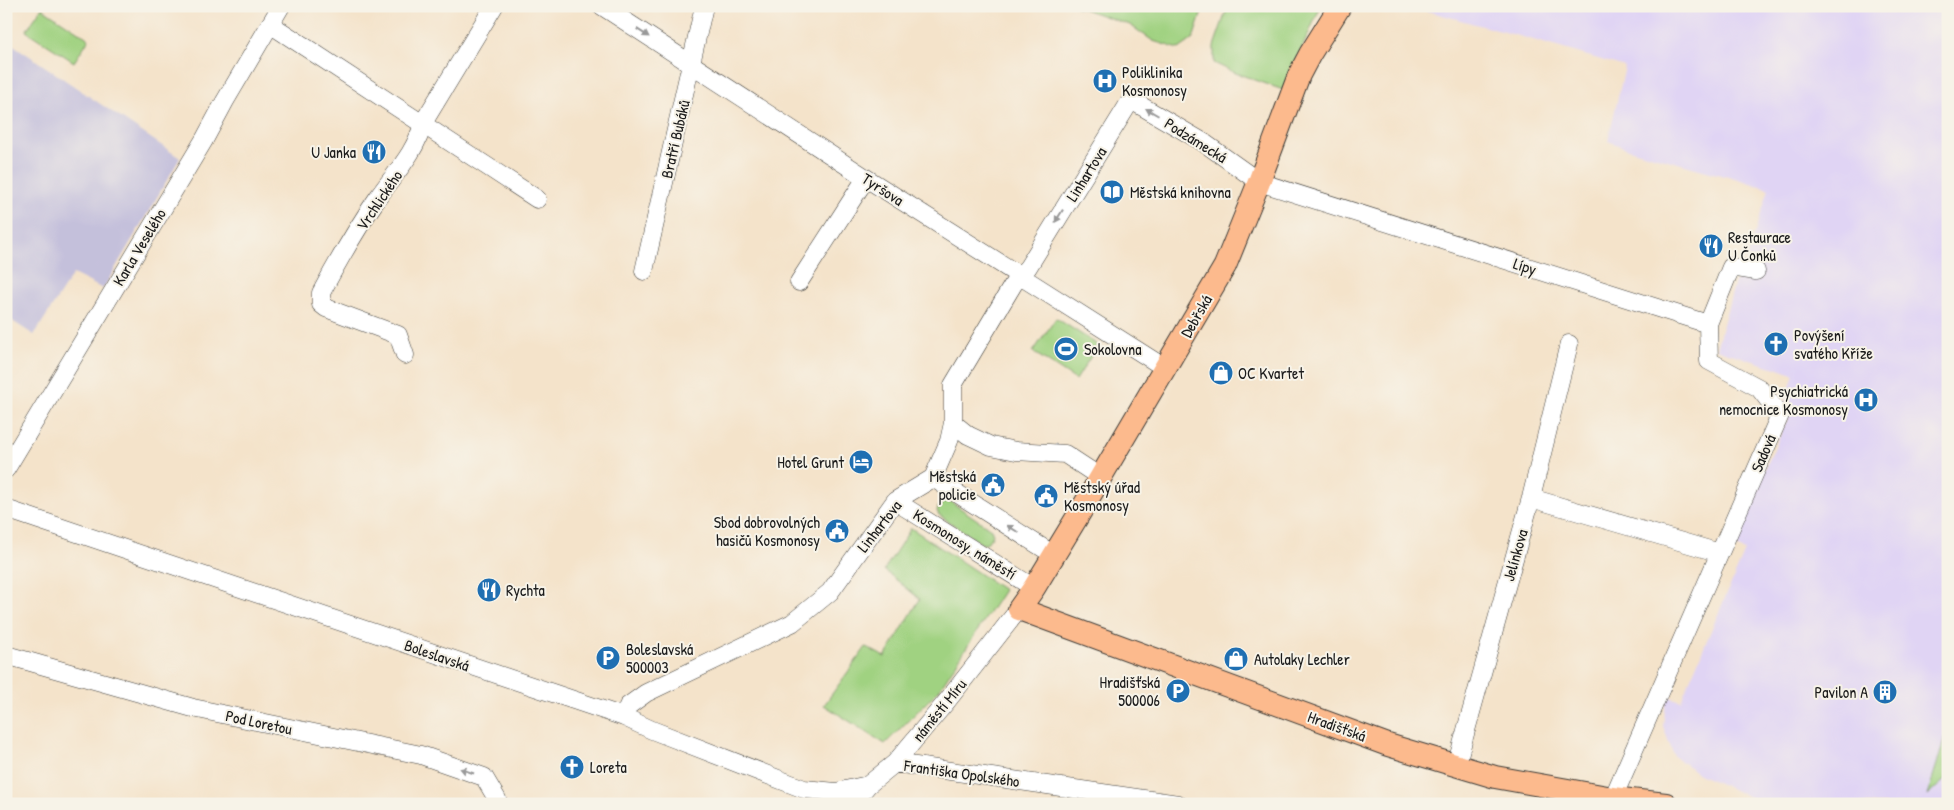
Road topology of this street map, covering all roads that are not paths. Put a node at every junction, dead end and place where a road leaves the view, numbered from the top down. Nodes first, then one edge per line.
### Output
1 (281, 6) edge
2 (494, 6) edge
3 (602, 6) edge
4 (704, 6) edge
5 (1340, 6) edge
6 (270, 24) junction
7 (692, 64) junction
8 (1131, 100) joint
9 (423, 124) junction
10 (866, 178) junction
11 (1259, 182) junction
12 (537, 199) dead end
13 (644, 271) dead end
14 (1756, 271) dead end
15 (1020, 276) junction
16 (799, 282) dead end
17 (1708, 324) junction
18 (1569, 344) dead end
19 (405, 355) dead end
20 (1165, 368) junction
21 (953, 422) junction
22 (6, 468) edge
23 (1100, 477) junction
24 (932, 478) junction
25 (1532, 498) junction
26 (896, 501) junction
27 (6, 509) edge
28 (1720, 552) junction
29 (1054, 555) junction
30 (1034, 588) junction
31 (1019, 609) junction
32 (6, 655) edge
33 (624, 717) junction
34 (895, 763) junction
35 (1456, 766) junction
36 (868, 785) junction
37 (805, 796) edge
38 (1613, 798) junction
39 (495, 804) edge
40 (852, 804) edge
41 (1178, 804) edge
42 (1666, 804) edge

1 - 6 street, Karla Veselého
2 - 9 street, Vrchlického
3 -> 7 street, Tyršova
4 - 7 street, Bratří Bubáků
5 - 11 main road, Debřská
6 - 9 street
6 - 22 street, Karla Veselého
7 - 10 street, Tyršova
7 - 13 street, Bratří Bubáků
11 -> 8 street, Podzámecká
8 -> 15 street, Linhartova
9 - 12 street
9 - 19 street, Vrchlického
10 - 15 street, Tyršova
10 - 16 street
11 - 17 street, Lípy
11 - 20 main road, Debřská
14 - 17 street
15 - 20 street, Tyršova
15 - 21 street, Linhartova
17 - 28 street, Sadová
18 - 25 street, Jelínkova
20 - 23 main road, Debřská
21 - 23 street
21 - 24 street, Linhartova
23 - 29 main road, Debřská
24 - 26 street, Linhartova
29 -> 24 street
25 - 28 street
25 - 35 street, Jelínkova
26 - 30 street, Kosmonosy, náměstí
26 - 33 street, Linhartova
27 - 33 street, Boleslavská
28 - 38 street, Sadová
29 - 30 main road, Debřská
30 - 31 main road, Debřská
31 - 34 street, náměstí Míru
31 - 35 main road, Hradišťská
39 -> 32 street, Pod Loretou
33 - 37 street, Boleslavská
34 - 36 street, náměstí Míru
34 - 41 street, Františka Opolského
35 - 38 main road, Hradišťská
36 - 37 street, Boleslavská
36 - 40 street, náměstí Míru
38 - 42 main road, Hradišťská

